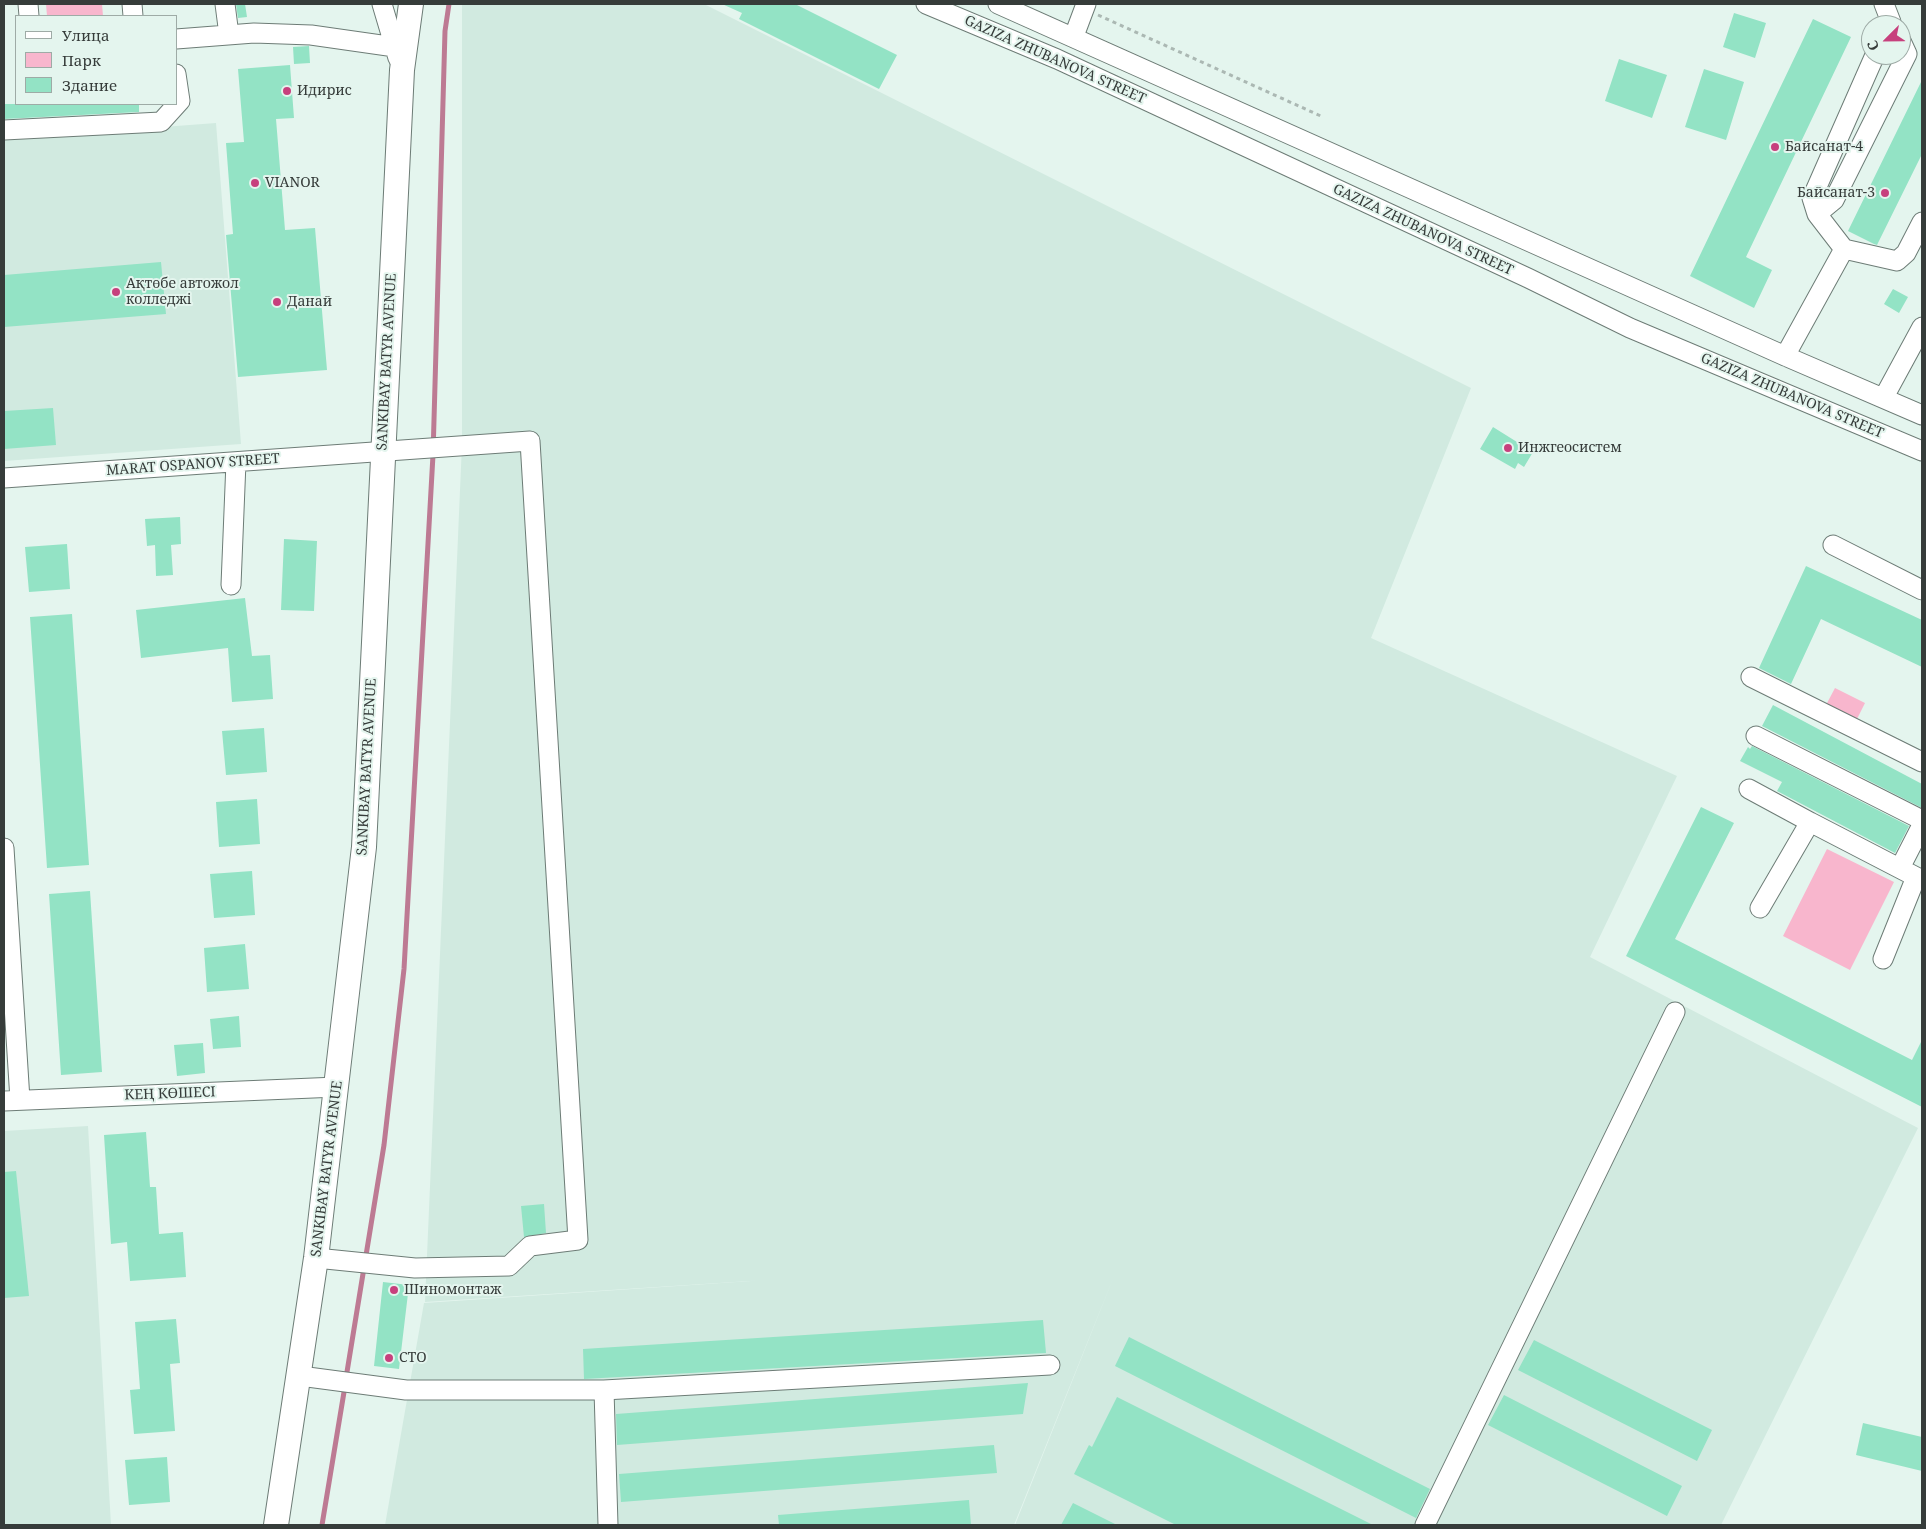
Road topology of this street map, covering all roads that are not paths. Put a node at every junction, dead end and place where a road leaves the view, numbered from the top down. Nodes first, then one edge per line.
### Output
1 (225, 4) edge
2 (382, 4) edge
3 (411, 4) edge
4 (926, 4) edge
5 (998, 4) edge
6 (1085, 6) edge
7 (229, 35) junction
8 (1074, 36) junction
9 (178, 39) edge
10 (395, 47) junction
11 (1871, 65) edge
12 (1902, 65) edge
13 (402, 70) junction
14 (178, 88) edge
15 (178, 103) edge
16 (177, 105) edge
17 (4, 130) edge
18 (1817, 214) junction
19 (1922, 222) edge
20 (1844, 249) junction
21 (1922, 327) edge
22 (1785, 356) junction
23 (1884, 397) junction
24 (1922, 415) edge
25 (1922, 451) edge
26 (383, 452) junction
27 (236, 462) junction
28 (4, 478) edge
29 (1834, 545) dead end
30 (231, 585) dead end
31 (1922, 590) edge
32 (1751, 677) dead end
33 (1756, 736) dead end
34 (1922, 762) edge
35 (1750, 789) dead end
36 (1922, 820) edge
37 (1810, 822) junction
38 (1922, 825) edge
39 (4, 848) edge
40 (1913, 875) edge
41 (1760, 908) dead end
42 (1883, 959) dead end
43 (1675, 1012) dead end
44 (337, 1087) junction
45 (12, 1101) edge
46 (316, 1258) junction
47 (1050, 1365) dead end
48 (300, 1376) junction
49 (604, 1390) junction
50 (276, 1525) edge
51 (608, 1525) edge
52 (1425, 1525) edge

1 - 7 street
2 - 10 street
3 - 13 main road, SANKIBAY BATYR AVENUE
4 - 25 street, GAZIZA ZHUBANOVA STREET
5 - 8 street, GAZIZA ZHUBANOVA STREET
6 - 8 street
7 - 9 street
7 - 10 street
8 - 22 street, GAZIZA ZHUBANOVA STREET
10 - 13 street
11 - 18 street
12 - 18 street
13 - 26 main road, SANKIBAY BATYR AVENUE
14 - 15 street
16 - 17 street
18 - 20 street
19 - 20 street
20 - 22 street
21 - 23 street
22 - 23 street, GAZIZA ZHUBANOVA STREET
23 - 24 street, GAZIZA ZHUBANOVA STREET
26 - 27 street, MARAT OSPANOV STREET
26 - 44 main road, SANKIBAY BATYR AVENUE
26 - 46 street, MARAT OSPANOV STREET
27 - 28 street, MARAT OSPANOV STREET
27 - 30 street
29 - 31 street
32 - 34 street
33 - 36 street
35 - 37 street
37 - 40 street
37 - 41 street
38 - 40 street
39 - 45 street
40 - 42 street
43 - 52 street
44 - 45 street, КЕҢ КӨШЕСІ
44 - 46 main road, SANKIBAY BATYR AVENUE
46 - 48 main road, SANKIBAY BATYR AVENUE
47 - 49 street
48 - 49 street
48 - 50 main road, SANKIBAY BATYR AVENUE
49 - 51 street

